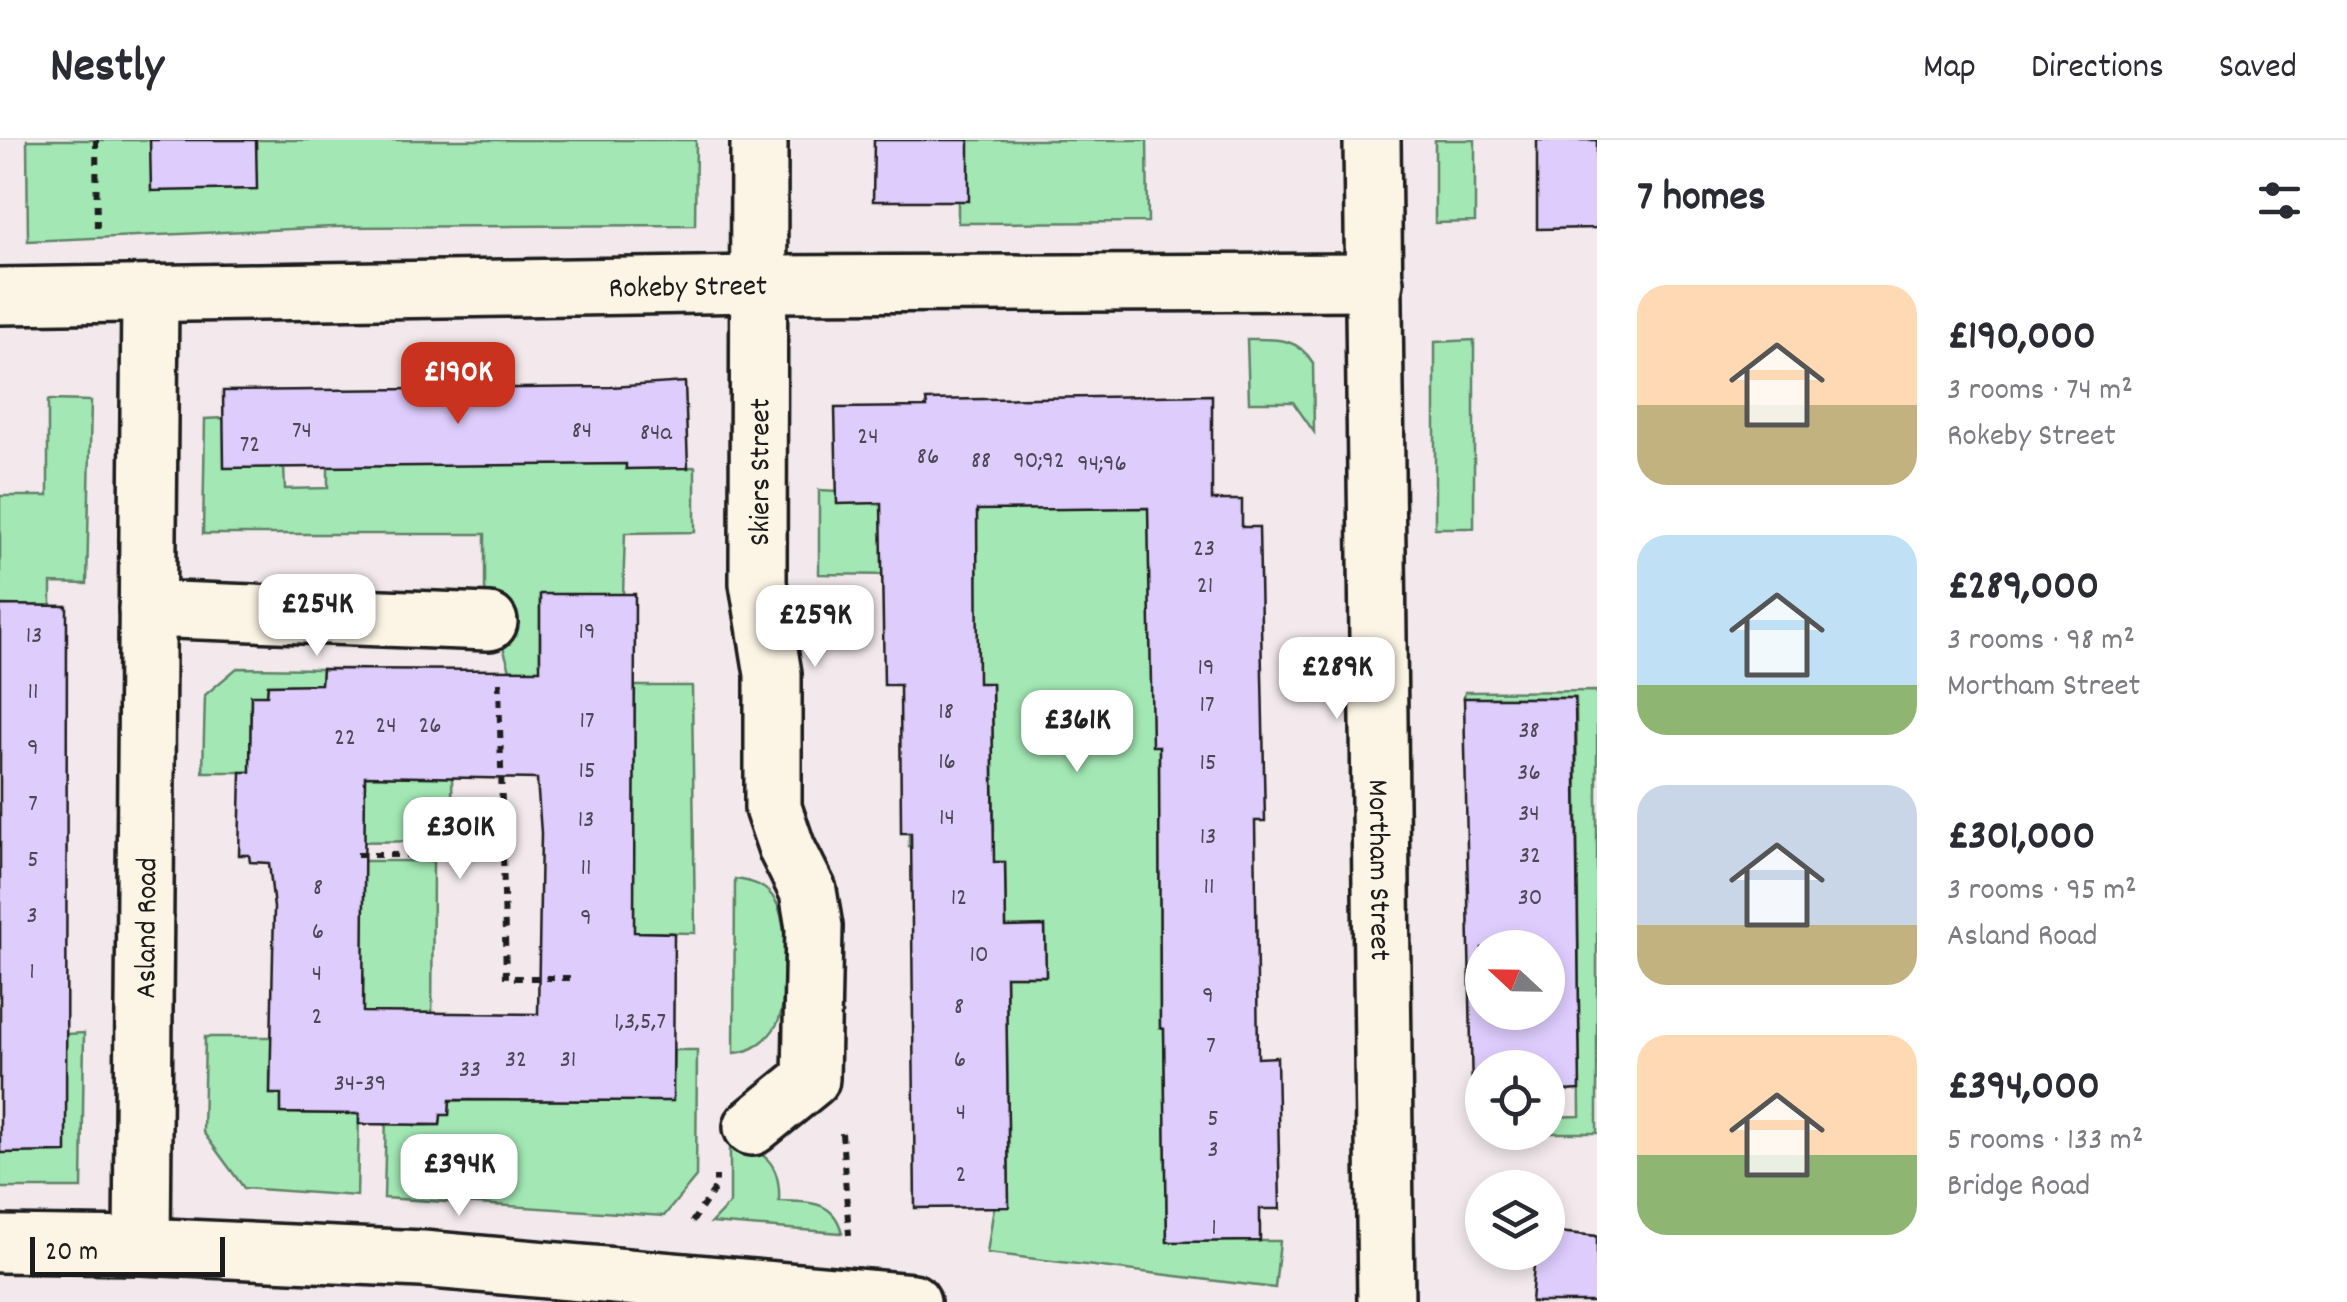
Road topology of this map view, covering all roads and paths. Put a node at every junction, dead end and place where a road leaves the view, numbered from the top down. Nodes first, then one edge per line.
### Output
1 (96, 140) edge
2 (759, 140) edge
3 (1372, 140) edge
4 (1374, 282) junction
5 (758, 284) junction
6 (128, 295) junction
7 (0, 296) edge
8 (147, 610) junction
9 (489, 622) joint
10 (357, 855) dead end
11 (504, 855) junction
12 (576, 978) dead end
13 (752, 1127) dead end
14 (0, 1244) edge
15 (142, 1246) junction
16 (912, 1302) edge
17 (1386, 1302) edge

1 - 6 path
2 - 5 street, Skiers Street
3 - 4 street, Mortham Street
4 - 5 street, Rokeby Street
4 - 17 street, Mortham Street
5 - 6 street, Rokeby Street
5 - 13 street, Skiers Street
6 - 7 street, Rokeby Street
6 - 8 street, Asland Road
8 - 9 street
8 - 15 street, Asland Road
9 - 11 path
10 - 11 path
11 - 12 path
14 - 15 street
15 - 16 street

